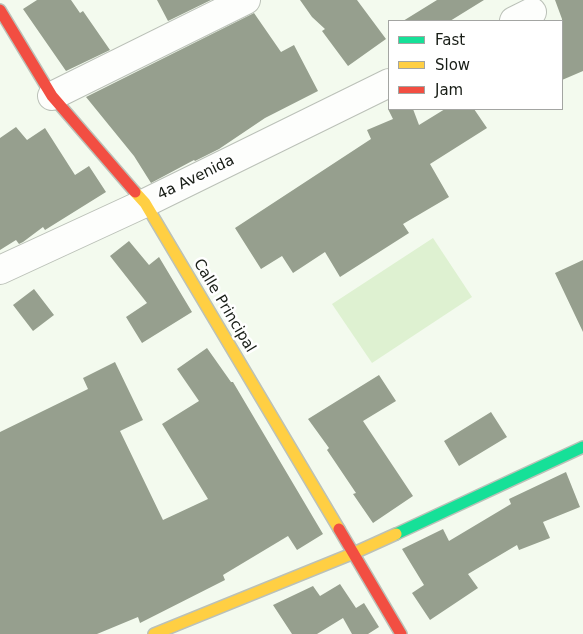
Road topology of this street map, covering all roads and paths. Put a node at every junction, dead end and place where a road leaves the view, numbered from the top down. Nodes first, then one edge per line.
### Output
1 (246, 0) edge
2 (0, 10) edge
3 (388, 83) edge
4 (52, 96) junction
5 (145, 203) junction
6 (0, 270) edge
7 (583, 447) edge
8 (354, 553) junction
9 (154, 634) edge
10 (401, 634) edge

1 - 4 street
2 - 4 street, Calle Principal
3 - 5 street, 4a Avenida
4 - 5 street, Calle Principal
5 - 6 street, 4a Avenida
5 - 8 street, Calle Principal
7 - 8 street
8 - 9 street
8 - 10 street, Calle Principal

